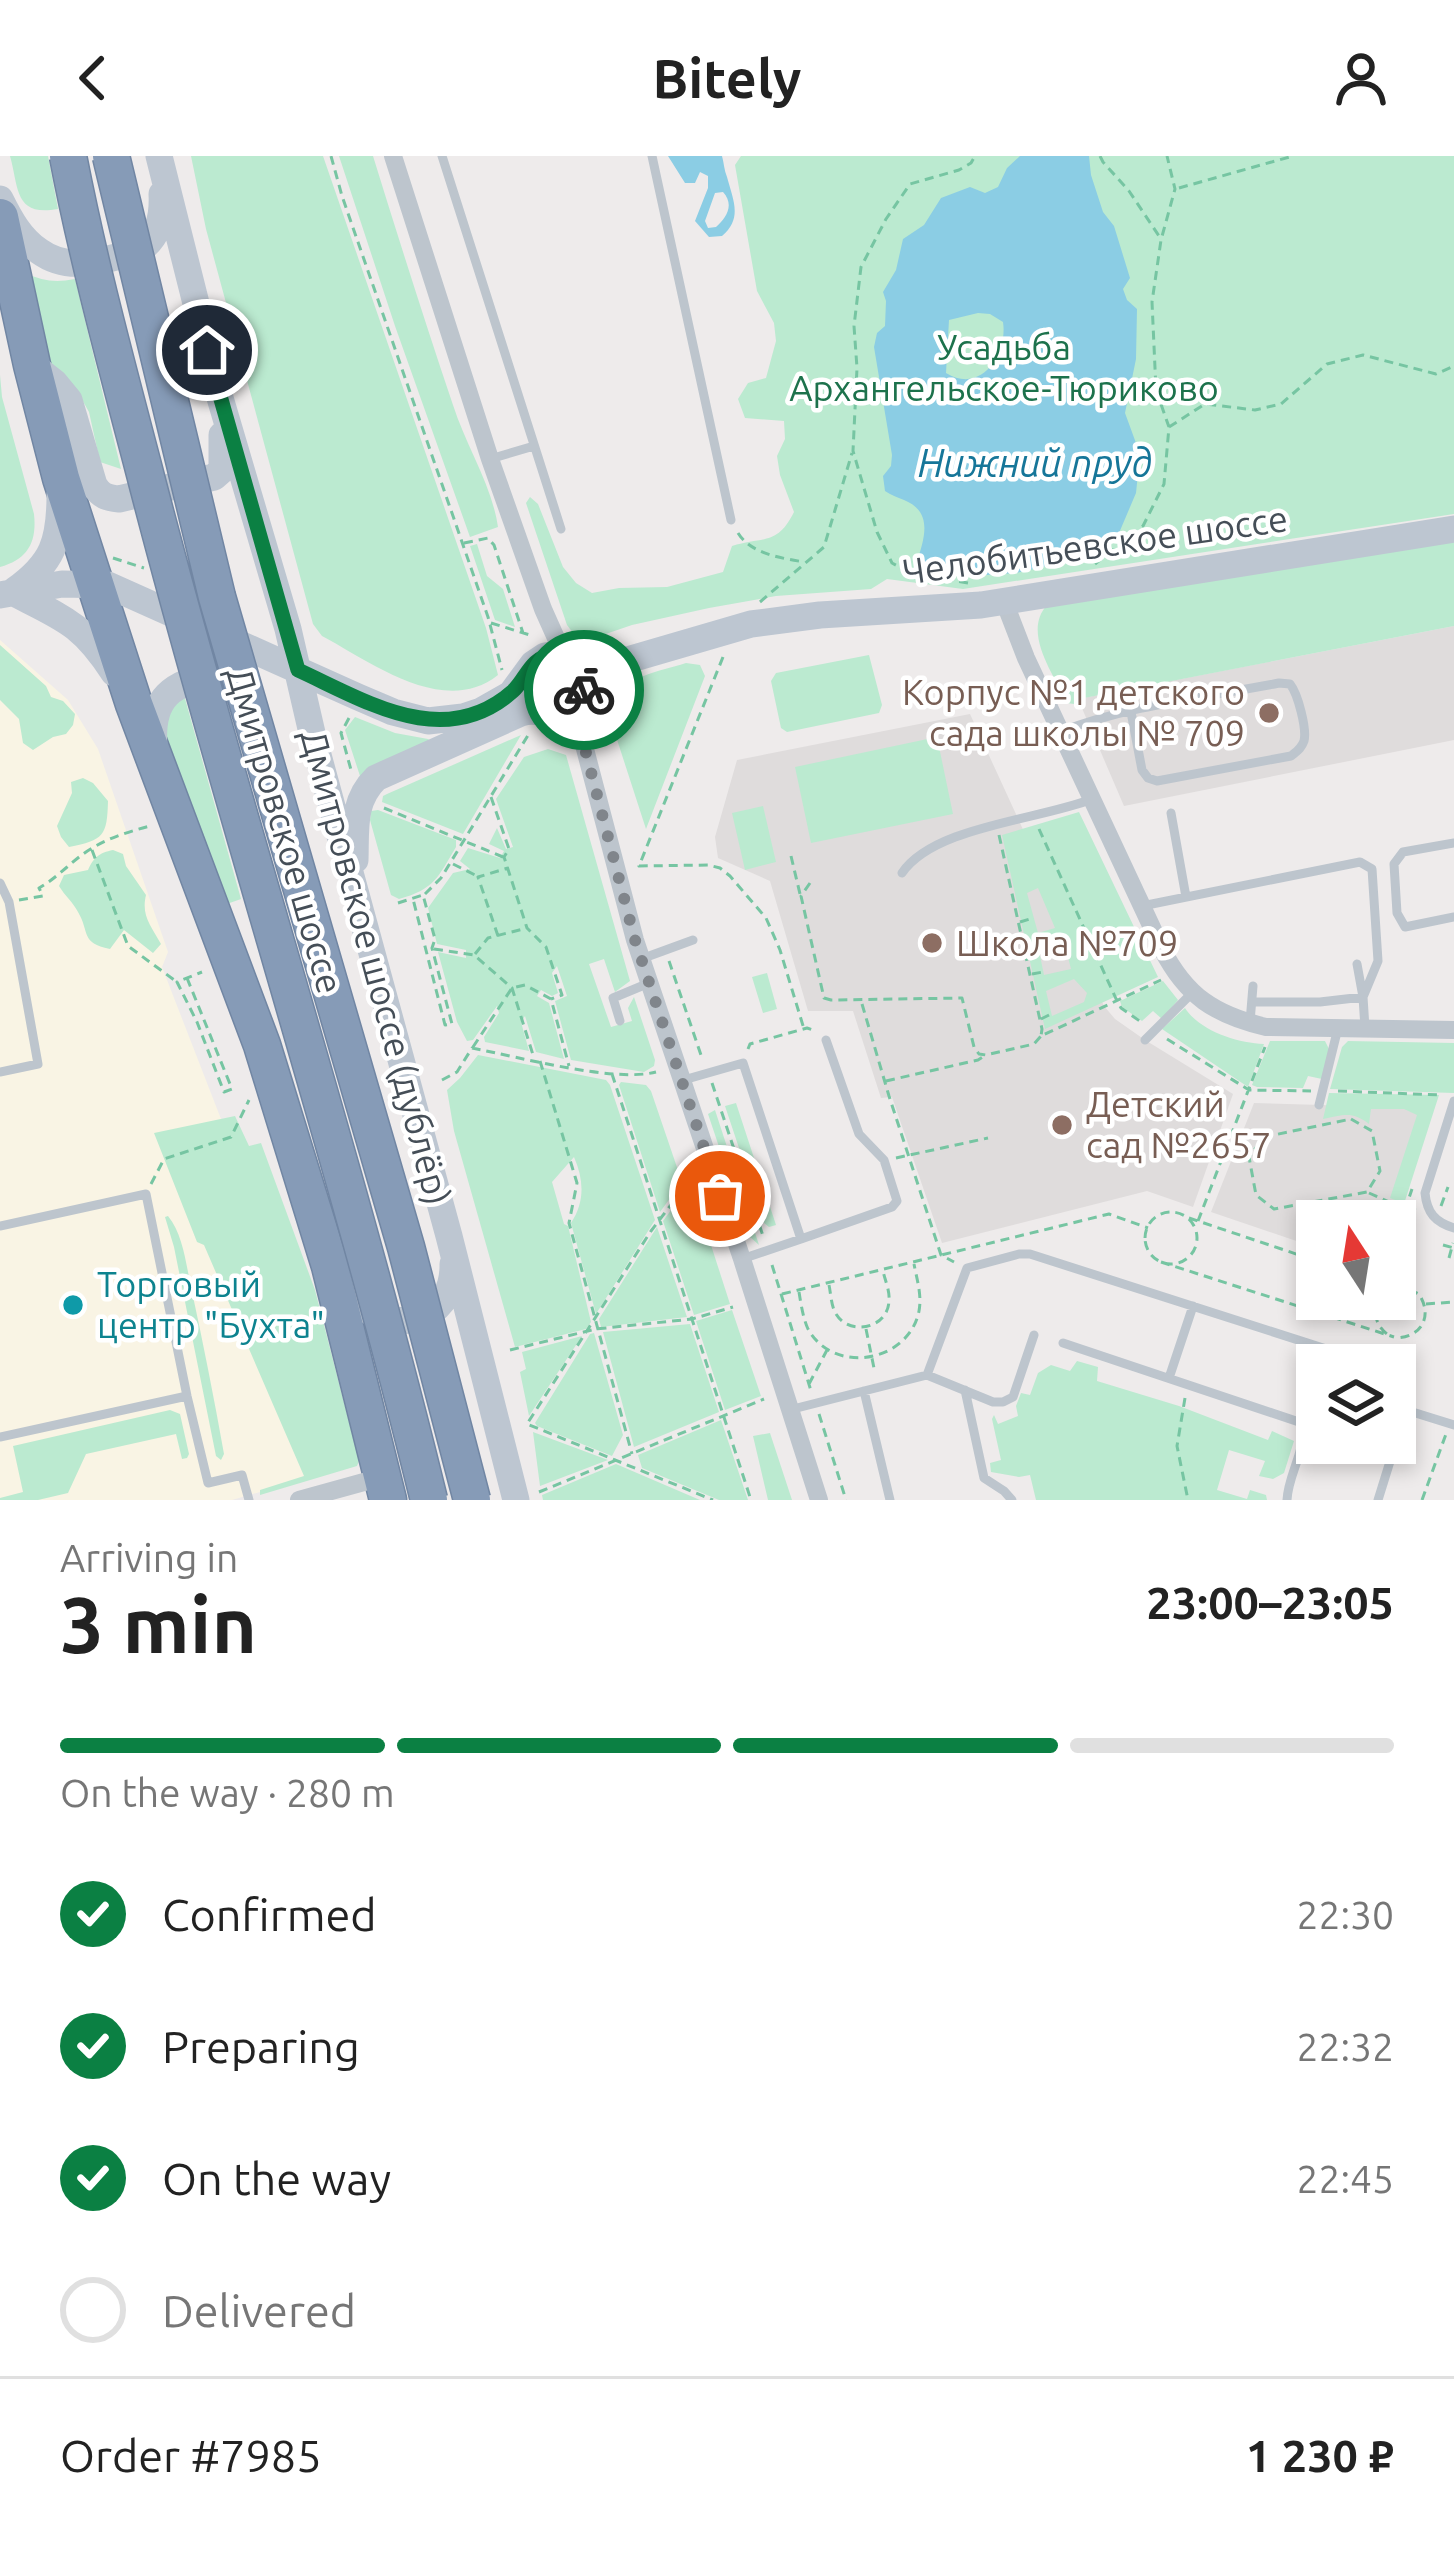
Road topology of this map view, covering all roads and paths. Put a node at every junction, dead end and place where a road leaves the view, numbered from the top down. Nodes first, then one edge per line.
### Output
1 (68, 156) edge
2 (111, 156) edge
3 (331, 156) edge
4 (393, 156) edge
5 (442, 156) edge
6 (652, 156) edge
7 (975, 156) edge
8 (1100, 156) edge
9 (1167, 156) edge
10 (1292, 156) edge
11 (160, 162) edge
12 (1175, 189) junction
13 (0, 199) edge
14 (0, 218) edge
15 (1161, 240) junction
16 (32, 365) junction
17 (1454, 366) edge
18 (218, 391) junction
19 (1168, 427) junction
20 (534, 446) junction
21 (853, 452) junction
22 (490, 460) junction
23 (61, 478) junction
24 (731, 520) joint
25 (561, 529) dead end
26 (1454, 529) edge
27 (462, 544) junction
28 (806, 562) junction
29 (1090, 568) dead end
30 (93, 583) junction
31 (4, 590) edge
32 (992, 592) junction
33 (754, 607) dead end
34 (489, 622) junction
35 (523, 633) junction
36 (729, 645) dead end
37 (541, 661) junction
38 (286, 664) junction
39 (607, 666) junction
40 (134, 704) junction
41 (563, 711) junction
42 (1131, 712) junction
43 (351, 716) dead end
44 (1060, 732) junction
45 (156, 763) junction
46 (353, 779) dead end
47 (491, 797) junction
48 (1091, 800) junction
49 (370, 803) dead end
50 (1171, 813) dead end
51 (997, 825) junction
52 (150, 826) dead end
53 (464, 840) junction
54 (1454, 843) edge
55 (92, 848) junction
56 (790, 856) dead end
57 (504, 857) junction
58 (451, 862) junction
59 (508, 868) junction
60 (902, 873) dead end
61 (478, 877) junction
62 (810, 883) dead end
63 (0, 884) edge
64 (355, 892) junction
65 (423, 895) junction
66 (801, 896) junction
67 (36, 897) dead end
68 (1186, 897) junction
69 (413, 898) junction
70 (398, 903) dead end
71 (1142, 906) junction
72 (1454, 917) edge
73 (1034, 918) dead end
74 (1018, 922) junction
75 (527, 928) junction
76 (498, 936) junction
77 (693, 940) dead end
78 (432, 949) junction
79 (474, 955) junction
80 (641, 958) junction
81 (669, 959) dead end
82 (1357, 964) dead end
83 (202, 972) dead end
84 (1043, 972) dead end
85 (1030, 975) junction
86 (187, 978) junction
87 (1163, 980) dead end
88 (177, 982) junction
89 (649, 983) junction
90 (1253, 986) dead end
91 (512, 988) junction
92 (1192, 992) junction
93 (1364, 997) junction
94 (551, 999) junction
95 (861, 1000) junction
96 (1253, 1002) junction
97 (1051, 1014) dead end
98 (1040, 1019) junction
99 (620, 1022) dead end
100 (1250, 1023) junction
101 (804, 1028) junction
102 (1338, 1028) junction
103 (1365, 1028) junction
104 (1454, 1030) edge
105 (1041, 1036) junction
106 (1267, 1039) dead end
107 (826, 1040) joint
108 (1144, 1040) dead end
109 (974, 1047) junction
110 (472, 1048) junction
111 (986, 1055) junction
112 (702, 1058) dead end
113 (537, 1060) junction
114 (978, 1060) junction
115 (743, 1064) junction
116 (570, 1066) junction
117 (0, 1072) edge
118 (656, 1072) dead end
119 (612, 1074) junction
120 (442, 1080) dead end
121 (680, 1081) junction
122 (712, 1081) dead end
123 (884, 1081) junction
124 (250, 1099) dead end
125 (1454, 1101) edge
126 (1319, 1105) dead end
127 (988, 1138) dead end
128 (908, 1155) junction
129 (896, 1158) dead end
130 (692, 1178) dead end
131 (1448, 1187) dead end
132 (1367, 1192) junction
133 (146, 1194) junction
134 (1429, 1211) junction
135 (1446, 1216) dead end
136 (1194, 1220) junction
137 (659, 1221) junction
138 (0, 1226) edge
139 (1148, 1228) junction
140 (1454, 1228) edge
141 (449, 1236) junction
142 (801, 1239) junction
143 (1443, 1245) dead end
144 (1453, 1246) edge
145 (768, 1249) junction
146 (1296, 1254) edge
147 (941, 1255) junction
148 (1449, 1258) dead end
149 (742, 1259) junction
150 (913, 1262) junction
151 (1161, 1262) junction
152 (1179, 1263) junction
153 (330, 1267) junction
154 (967, 1268) junction
155 (883, 1269) junction
156 (1186, 1271) junction
157 (828, 1283) junction
158 (798, 1290) junction
159 (1416, 1294) edge
160 (780, 1295) junction
161 (1454, 1302) edge
162 (1425, 1304) junction
163 (1193, 1306) junction
164 (734, 1307) dead end
165 (692, 1319) junction
166 (1376, 1320) edge
167 (595, 1322) junction
168 (866, 1328) junction
169 (596, 1330) junction
170 (589, 1331) junction
171 (1034, 1335) dead end
172 (1394, 1337) junction
173 (1063, 1343) dead end
174 (1311, 1344) edge
175 (827, 1349) junction
176 (510, 1350) dead end
177 (872, 1358) junction
178 (927, 1375) junction
179 (1169, 1378) junction
180 (809, 1384) junction
181 (1187, 1384) junction
182 (878, 1388) junction
183 (964, 1390) junction
184 (864, 1391) junction
185 (187, 1396) junction
186 (764, 1399) dead end
187 (815, 1402) junction
188 (789, 1410) junction
189 (1416, 1413) edge
190 (724, 1416) junction
191 (1452, 1424) edge
192 (0, 1437) edge
193 (632, 1454) junction
194 (617, 1461) junction
195 (1389, 1464) edge
196 (385, 1489) edge
197 (527, 1496) edge
198 (1378, 1498) edge
199 (249, 1500) edge
200 (299, 1500) edge
201 (429, 1500) edge
202 (472, 1500) edge
203 (713, 1500) edge
204 (751, 1500) edge
205 (819, 1500) edge
206 (846, 1500) edge
207 (890, 1500) edge
208 (1012, 1500) edge
209 (1188, 1500) edge
210 (1287, 1500) edge
211 (1391, 1500) edge
212 (1422, 1500) edge

1 - 201 highway, Дмитровское шоссе, bridge
2 - 202 highway, Дмитровское шоссе, bridge
3 - 27 path
4 - 22 street
5 - 20 lane
6 - 24 lane
7 - 21 path
8 - 15 path
9 - 12 path
10 - 12 path
11 - 13 street
11 - 18 street, Дмитровское шоссе (дублёр)
12 - 15 path
14 - 16 highway
15 - 19 path
16 - 18 street
16 - 23 highway
17 - 19 path
18 - 38 street, Дмитровское шоссе (дублёр)
19 - 29 path
20 - 22 lane
20 - 25 lane
21 - 28 path
21 - 32 path
22 - 37 street
23 - 30 highway
23 - 31 street
24 - 28 path
26 - 32 street, Челобитьевское шоссе
27 - 34 path
27 - 35 path
28 - 33 path
30 - 31 street
30 - 38 street
30 - 40 highway
31 - 40 street
32 - 39 street, Челобитьевское шоссе
32 - 44 street
34 - 35 path
34 - 37 path
35 - 37 path
36 - 101 path
37 - 38 street
37 - 39 street, Челобитьевское шоссе
37 - 41 street
37 - 41 street
38 - 45 street
38 - 64 street, Дмитровское шоссе (дублёр)
39 - 41 street
40 - 45 highway
41 - 47 path
41 - 64 street
41 - 80 street
42 - 42 lane
42 - 44 lane
43 - 46 path
44 - 48 street
45 - 153 highway
47 - 53 path
47 - 57 path
48 - 51 lane
48 - 71 street
49 - 53 path
50 - 68 lane
51 - 60 lane
51 - 74 path
52 - 55 path
53 - 57 path
53 - 58 path
54 - 72 lane
55 - 67 path
55 - 88 path
56 - 66 path
57 - 59 path
58 - 61 path
58 - 65 path
59 - 61 path
59 - 75 path
61 - 76 path
62 - 66 path
63 - 117 lane
64 - 141 street, Дмитровское шоссе (дублёр)
65 - 69 path
65 - 78 path
66 - 95 path
68 - 71 lane
68 - 93 lane
69 - 70 path
69 - 78 path
71 - 92 street
73 - 74 path
74 - 85 path
75 - 76 path
75 - 94 path
76 - 79 path
77 - 80 lane
78 - 79 path
79 - 91 path
80 - 89 street
81 - 112 path
82 - 93 lane
83 - 86 path
84 - 85 path
85 - 98 path
86 - 88 path
86 - 88 path
87 - 105 path
89 - 99 lane
89 - 121 street
90 - 96 lane
91 - 94 path
91 - 110 path
91 - 113 path
92 - 100 street
92 - 108 lane
93 - 96 lane
93 - 103 lane
94 - 116 path
95 - 109 path
95 - 123 path
96 - 100 lane
97 - 98 path
98 - 105 path
100 - 102 street
101 - 107 path
101 - 115 path
102 - 103 street
102 - 126 lane
103 - 104 street
105 - 111 path
106 - 136 path
107 - 142 lane
109 - 111 path
109 - 114 path
110 - 113 path
110 - 120 path
111 - 114 path
113 - 116 path
113 - 167 path
114 - 123 path
115 - 121 lane
115 - 142 lane
116 - 119 path
118 - 119 path
119 - 137 path
121 - 149 street
122 - 145 path
123 - 128 path
124 - 133 path
125 - 134 lane
127 - 128 path
128 - 129 path
128 - 147 path
130 - 137 path
131 - 135 path
132 - 132 path
132 - 134 path
133 - 138 lane
133 - 185 lane
134 - 140 lane
136 - 139 path
136 - 146 path
136 - 152 path
137 - 165 path
137 - 167 path
139 - 147 path
139 - 151 path
141 - 153 street
141 - 197 street, Дмитровское шоссе (дублёр)
142 - 145 lane
143 - 144 path
144 - 148 path
145 - 149 lane
145 - 160 path
147 - 150 path
147 - 154 path
149 - 188 street
150 - 155 path
150 - 177 path
151 - 152 path
151 - 156 path
152 - 156 path
153 - 196 highway
154 - 163 lane
154 - 178 lane
155 - 157 path
155 - 168 path
156 - 172 path
157 - 158 path
157 - 168 path
158 - 160 path
158 - 175 path
159 - 162 path
160 - 180 path
161 - 162 path
162 - 172 path
163 - 174 lane
163 - 179 lane
164 - 165 path
165 - 169 path
165 - 190 path
166 - 172 path
167 - 169 path
167 - 170 path
168 - 177 path
169 - 170 path
169 - 193 path
170 - 176 path
170 - 194 path
171 - 183 lane
173 - 179 lane
175 - 177 path
175 - 180 path
177 - 182 path
178 - 182 lane
178 - 183 lane
179 - 181 lane
180 - 187 path
181 - 209 path
181 - 210 lane
182 - 184 lane
183 - 208 lane
184 - 187 lane
184 - 207 lane
185 - 192 lane
185 - 199 lane
186 - 190 path
187 - 188 lane
187 - 206 path
188 - 205 street
189 - 191 lane
190 - 193 path
190 - 204 path
191 - 212 path
193 - 194 path
194 - 197 path
194 - 203 path
195 - 198 lane
196 - 200 street
198 - 211 lane

